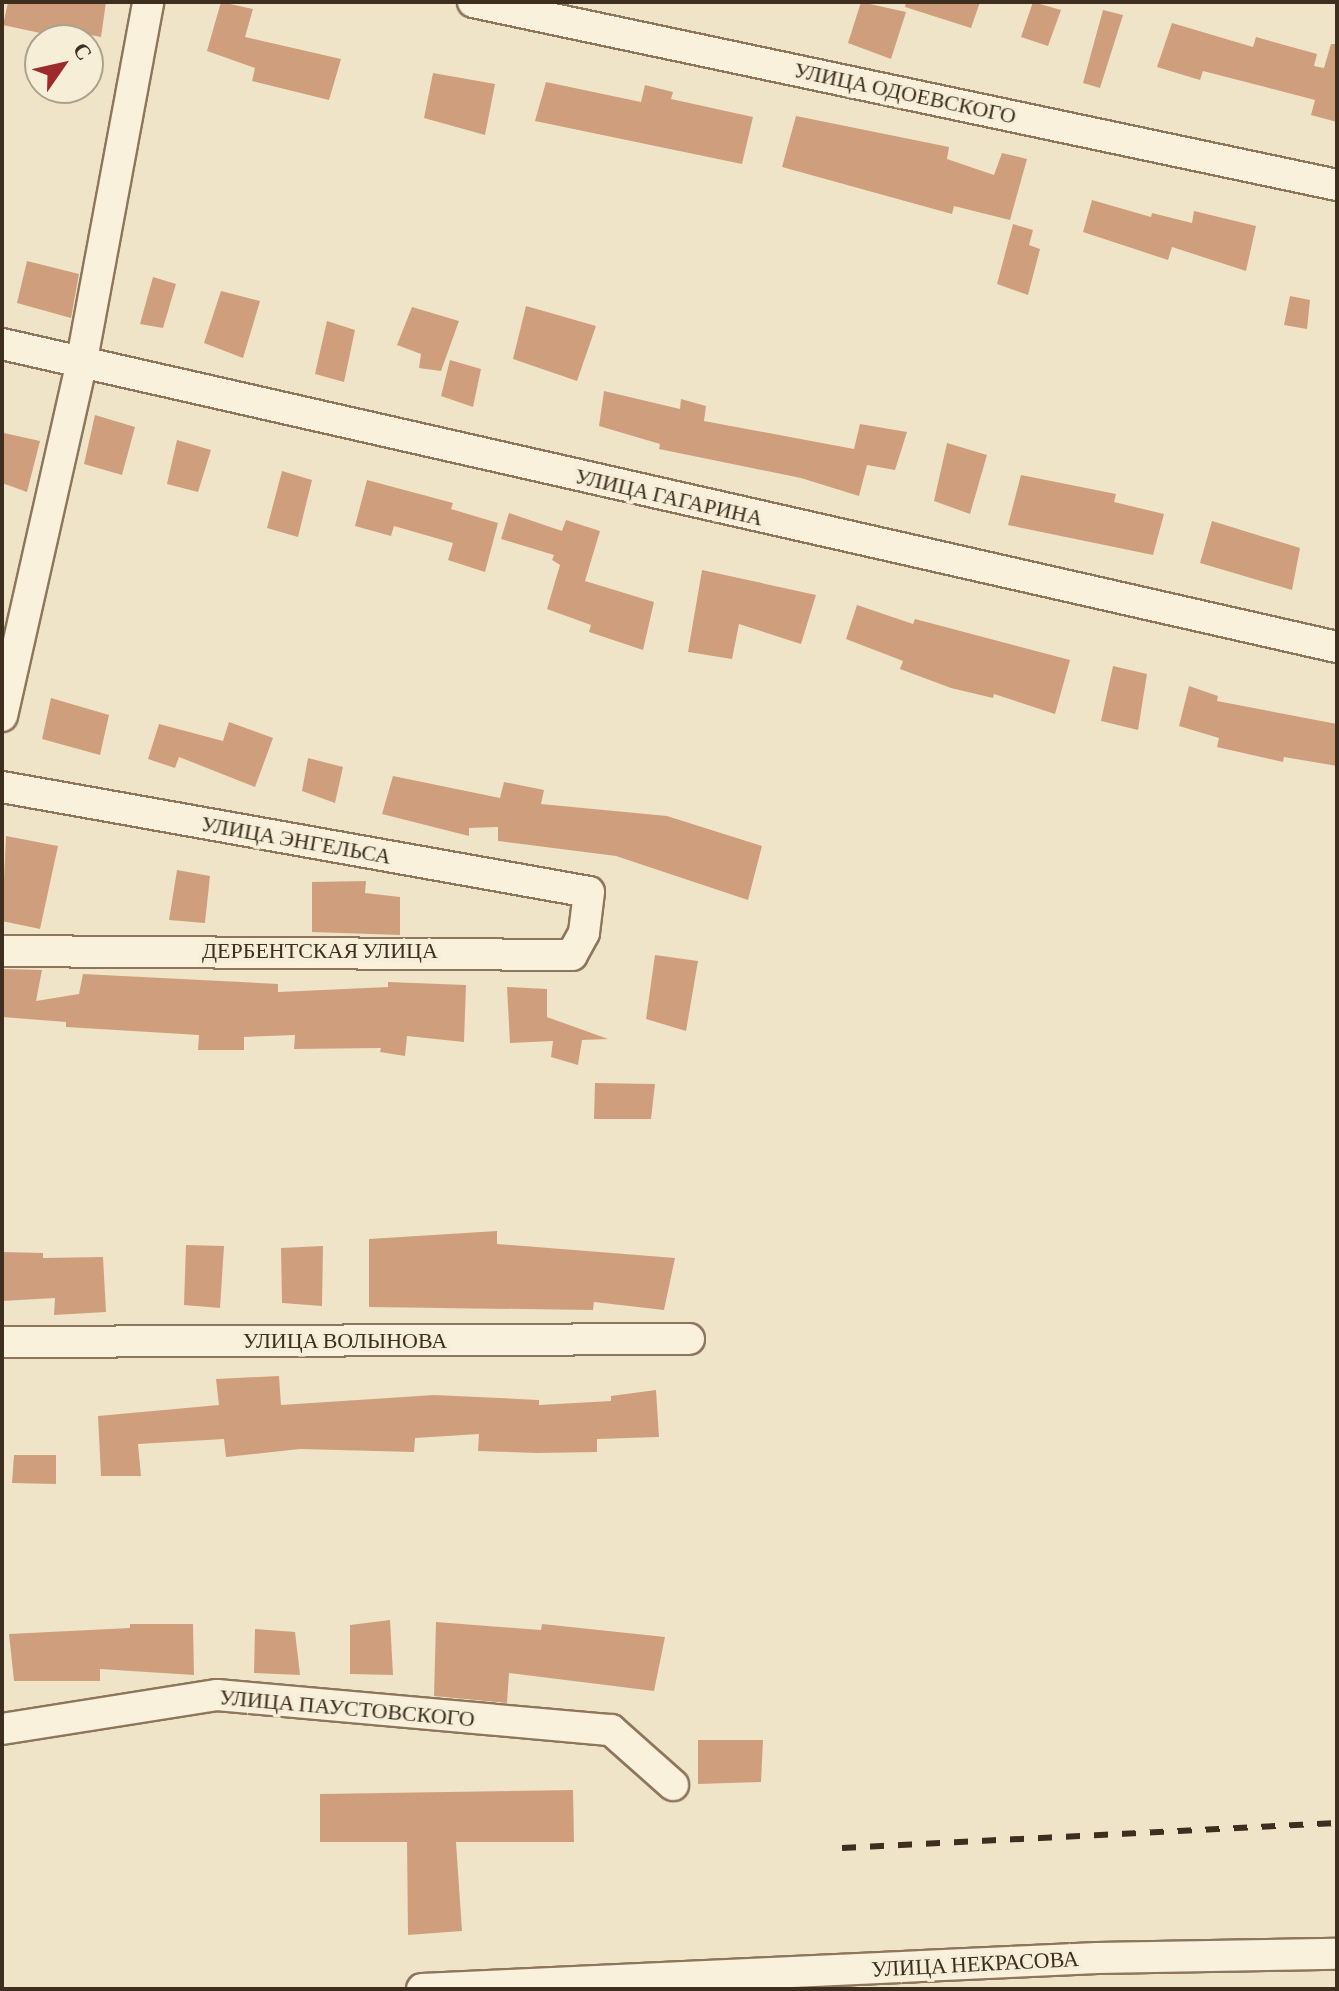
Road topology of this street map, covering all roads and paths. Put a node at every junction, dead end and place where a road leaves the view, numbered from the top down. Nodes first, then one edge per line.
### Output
1 (148, 2) edge
2 (473, 2) edge
3 (1337, 185) edge
4 (2, 344) edge
5 (81, 365) junction
6 (1337, 647) edge
7 (2, 716) edge
8 (2, 787) edge
9 (589, 892) joint
10 (2, 951) edge
11 (689, 1339) dead end
12 (2, 1342) edge
13 (2, 1729) edge
14 (673, 1785) dead end
15 (1337, 1954) edge
16 (685, 1983) edge
17 (422, 1989) edge

1 - 5 street
2 - 3 street, УЛИЦА ОДОЕВСКОГО
4 - 5 street, УЛИЦА ГАГАРИНА
5 - 6 street, УЛИЦА ГАГАРИНА
5 - 7 street
8 - 9 street, УЛИЦА ЭНГЕЛЬСА
9 - 10 street, ДЕРБЕНТСКАЯ УЛИЦА
11 - 12 street, УЛИЦА ВОЛЫНОВА
13 - 14 street, УЛИЦА ПАУСТОВСКОГО
15 - 16 street, УЛИЦА НЕКРАСОВА
16 - 17 street, УЛИЦА НЕКРАСОВА

